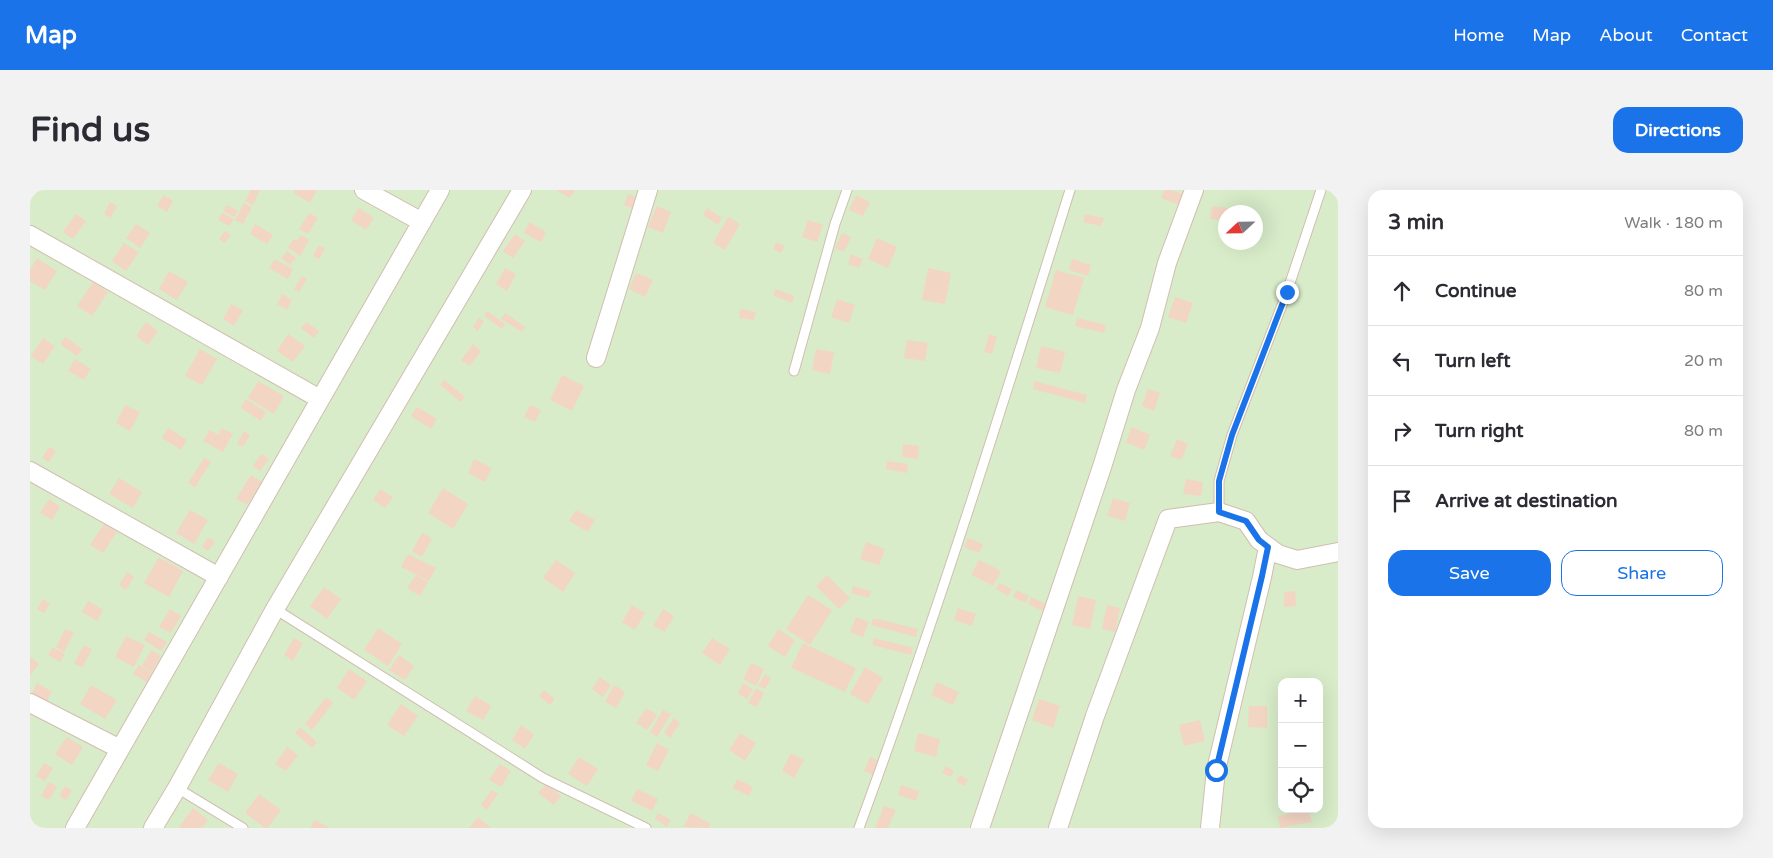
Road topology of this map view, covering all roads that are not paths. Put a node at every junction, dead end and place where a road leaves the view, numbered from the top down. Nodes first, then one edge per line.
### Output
1 (364, 190) edge
2 (440, 190) edge
3 (522, 190) edge
4 (648, 190) edge
5 (847, 190) edge
6 (1070, 190) edge
7 (1194, 190) edge
8 (1321, 190) edge
9 (422, 222) junction
10 (30, 235) edge
11 (596, 358) dead end
12 (794, 371) dead end
13 (320, 399) junction
14 (30, 471) edge
15 (1219, 512) junction
16 (1268, 547) junction
17 (1338, 552) edge
18 (219, 577) junction
19 (276, 610) junction
20 (30, 703) edge
21 (120, 749) junction
22 (177, 788) junction
23 (75, 828) edge
24 (153, 828) edge
25 (243, 828) edge
26 (646, 828) edge
27 (859, 828) edge
28 (980, 828) edge
29 (1058, 828) edge
30 (1210, 828) edge

1 - 9 street
2 - 9 street
3 - 19 street
4 - 11 street
5 - 12 lane
6 - 27 lane
7 - 28 street
8 - 15 lane
9 - 13 street
10 - 13 street
13 - 18 street
14 - 18 street
15 - 16 street
15 - 29 street
16 - 17 street
16 - 30 street
18 - 21 street
19 - 22 street
19 - 26 lane
20 - 21 street
21 - 23 street
22 - 24 street
22 - 25 lane

